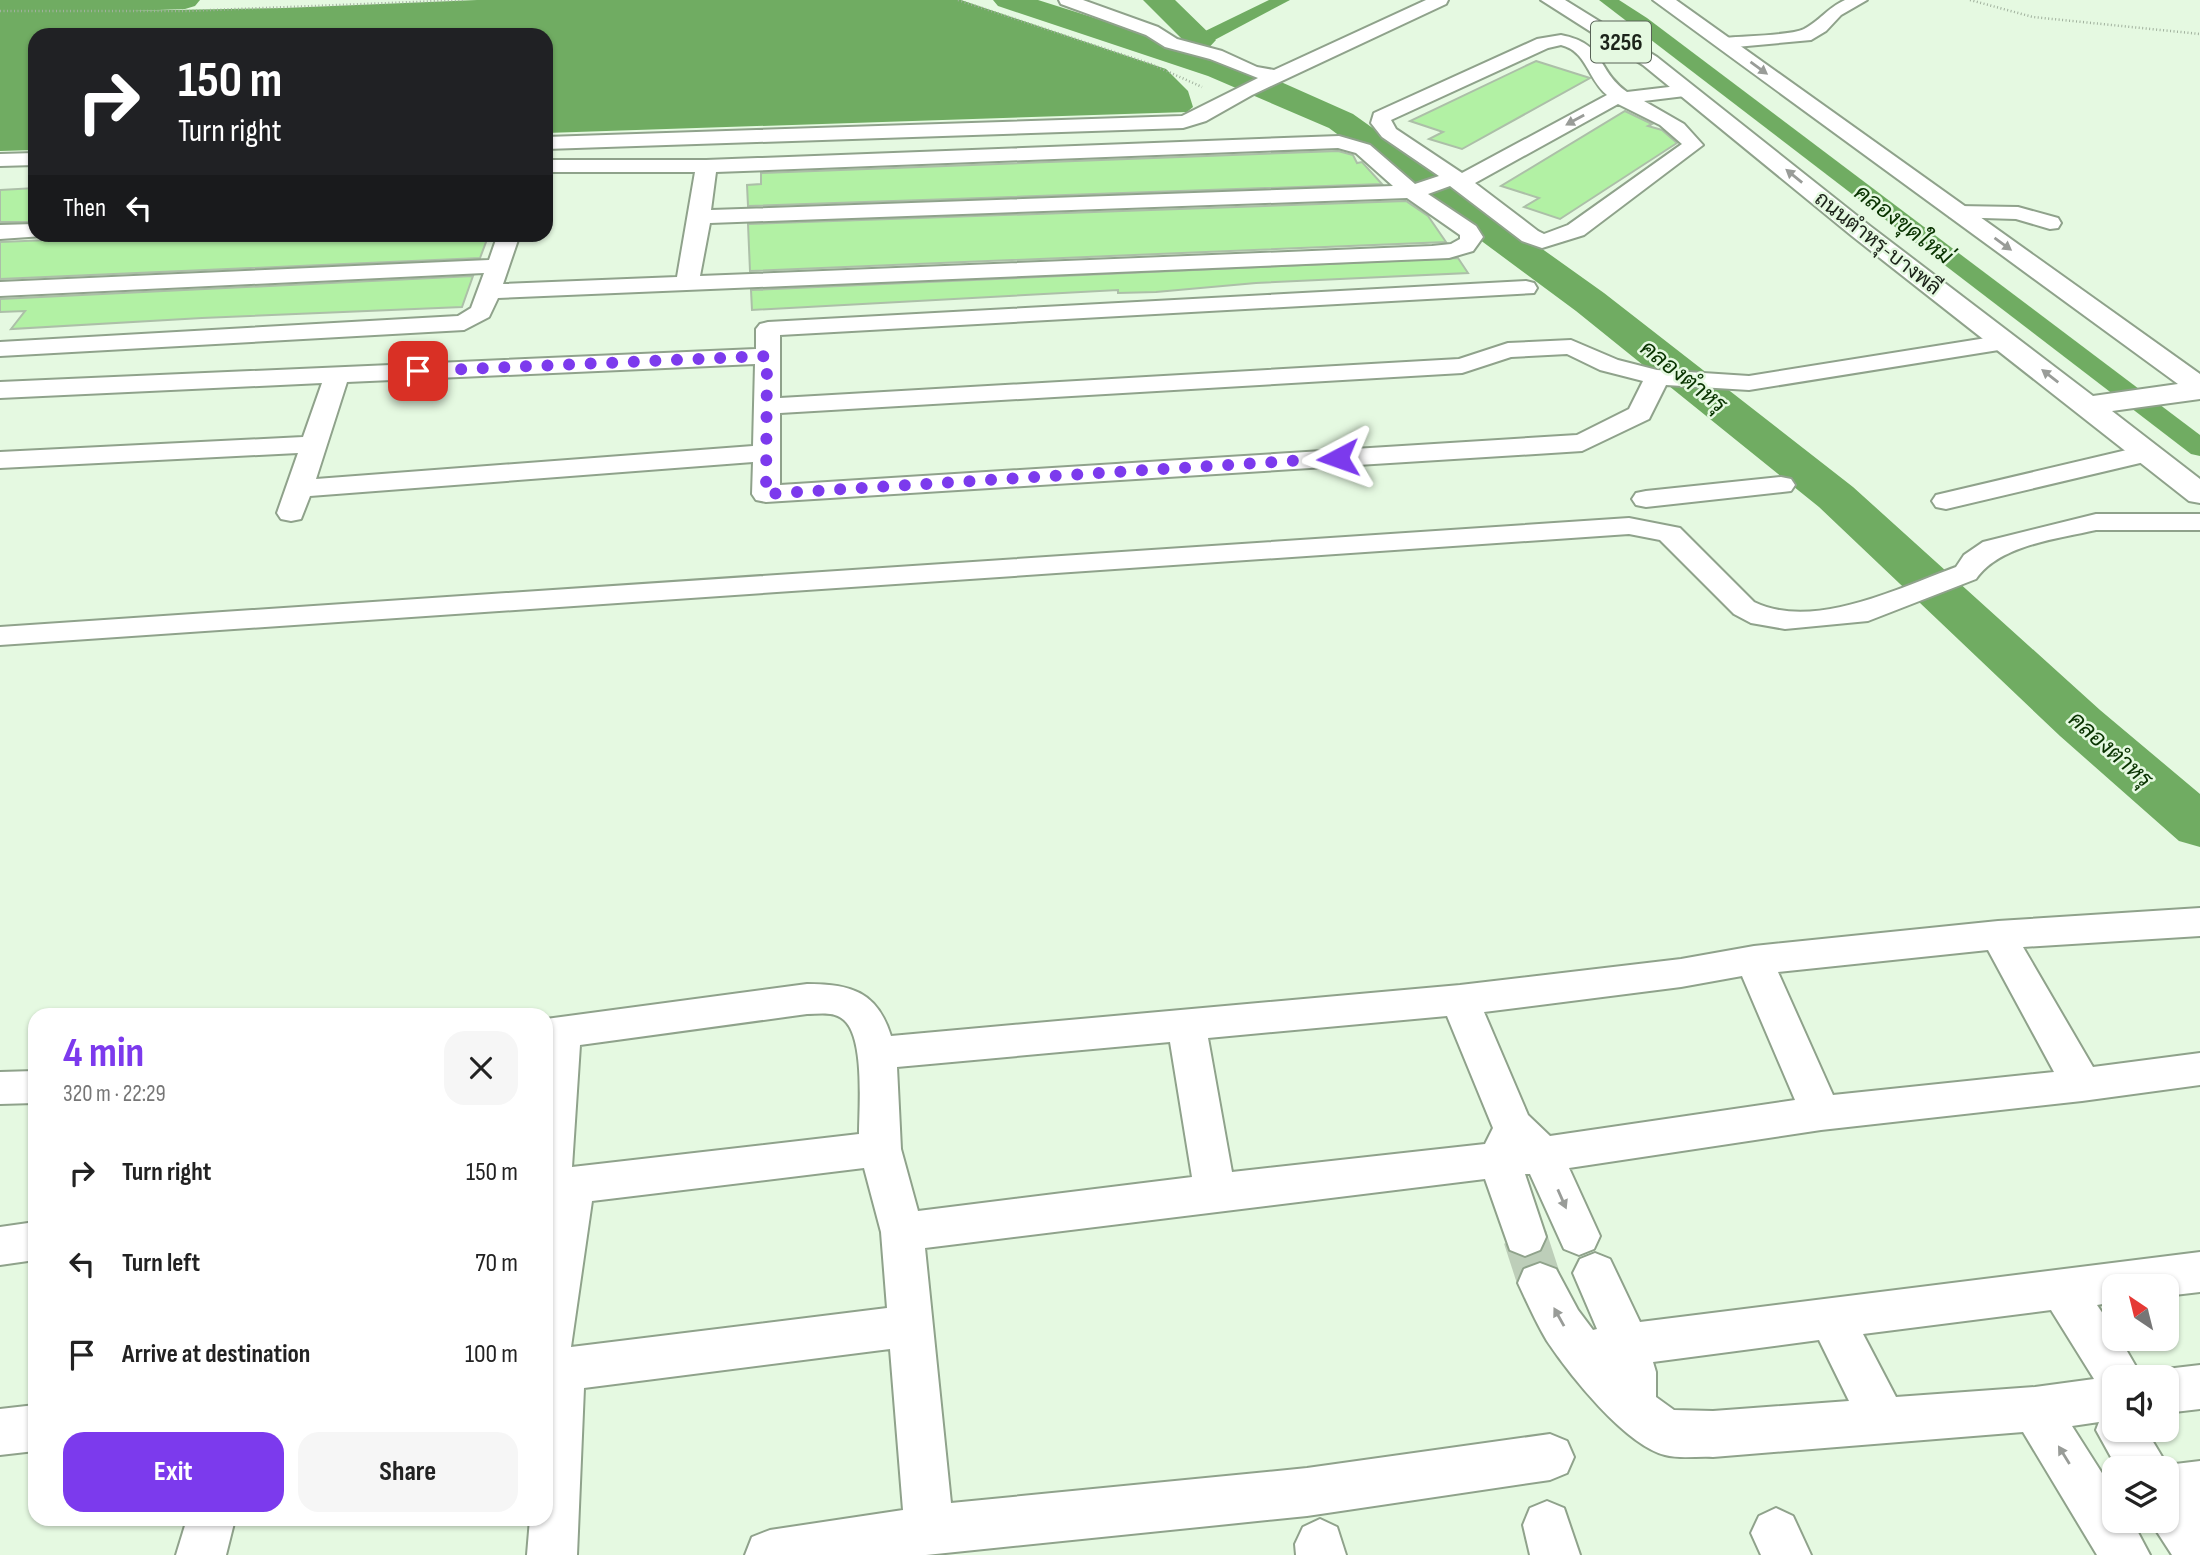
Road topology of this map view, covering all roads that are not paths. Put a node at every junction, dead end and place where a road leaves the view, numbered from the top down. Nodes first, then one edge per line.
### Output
1 (1067, 0) edge
2 (1440, 0) edge
3 (1551, 0) edge
4 (1663, 0) edge
5 (1859, 0) edge
6 (1725, 43) junction
7 (1266, 83) junction
8 (1677, 84) junction
9 (1614, 91) junction
10 (553, 143) edge
11 (28, 159) edge
12 (0, 160) edge
13 (553, 166) edge
14 (706, 166) junction
15 (1440, 183) junction
16 (1958, 212) junction
17 (700, 217) junction
18 (2050, 223) dead end
19 (28, 231) edge
20 (0, 232) edge
21 (506, 242) edge
22 (499, 266) junction
23 (687, 284) junction
24 (1526, 288) dead end
25 (0, 289) edge
26 (489, 291) junction
27 (2005, 342) junction
28 (0, 349) edge
29 (767, 356) junction
30 (337, 375) junction
31 (1657, 377) junction
32 (0, 390) edge
33 (2192, 390) edge
34 (767, 406) junction
35 (2088, 406) junction
36 (314, 444) junction
37 (766, 453) junction
38 (2148, 453) junction
39 (0, 460) edge
40 (1781, 485) dead end
41 (2200, 494) edge
42 (1946, 501) dead end
43 (2200, 522) edge
44 (1654, 528) junction
45 (0, 636) edge
46 (2200, 922) edge
47 (1998, 935) junction
48 (1754, 960) junction
49 (1460, 1000) junction
50 (1186, 1024) junction
51 (553, 1034) edge
52 (877, 1053) junction
53 (2200, 1069) edge
54 (2082, 1085) junction
55 (28, 1087) edge
56 (0, 1088) edge
57 (1821, 1113) junction
58 (1506, 1143) junction
59 (880, 1149) junction
60 (1542, 1155) junction
61 (556, 1186) edge
62 (1215, 1192) junction
63 (902, 1232) junction
64 (1525, 1237) tunnel mouth
65 (28, 1242) edge
66 (0, 1245) edge
67 (2200, 1272) edge
68 (1540, 1283) tunnel mouth
69 (2062, 1289) junction
70 (553, 1294) edge
71 (1831, 1318) junction
72 (911, 1326) junction
73 (1604, 1349) junction
74 (553, 1366) edge
75 (2102, 1380) edge
76 (2200, 1387) edge
77 (2179, 1389) edge
78 (2102, 1406) edge
79 (2035, 1409) junction
80 (1884, 1421) junction
81 (28, 1429) edge
82 (0, 1432) edge
83 (1550, 1457) dead end
84 (2200, 1485) edge
85 (2179, 1487) edge
86 (2102, 1498) edge
87 (2179, 1522) edge
88 (209, 1526) edge
89 (552, 1526) edge
90 (929, 1530) junction
91 (2116, 1533) edge
92 (853, 1549) edge
93 (2200, 1553) edge
94 (201, 1555) edge
95 (552, 1555) edge
96 (770, 1555) edge
97 (2125, 1555) edge

1 - 7 street
2 - 7 street
3 - 8 main road, ถนนตำหรุ-บางพลี / 3256
4 - 6 main road, 3256
5 - 6 street
6 -> 16 main road, 3256
7 - 10 street
8 - 9 street
27 -> 8 main road, ถนนตำหรุ-บางพลี / 3256
9 - 15 street
9 - 15 street
9 - 15 street
11 - 12 street
13 - 14 street
14 - 15 street
14 - 17 street
15 - 17 street
15 - 23 street
16 - 18 street
16 -> 33 main road, 3256
17 - 23 street
19 - 20 street
21 - 22 street
22 - 25 street
22 - 26 street
23 - 26 street
24 - 29 street
26 - 28 street
27 - 31 street
35 -> 27 main road, ถนนตำหรุ-บางพลี / 3256
29 - 30 street
29 - 34 street
30 - 32 street
30 - 36 street
31 - 34 street
31 - 37 street
33 - 35 main road
34 - 37 street
35 - 38 main road, ถนนตำหรุ-บางพลี / 3256
36 - 37 street
36 - 39 street
38 - 41 main road, ถนนตำหรุ-บางพลี / 3256
38 - 42 street
40 - 44 street
43 - 44 street
44 - 45 street
46 - 47 street
47 - 48 street
47 - 54 street
48 - 49 street
48 - 57 street
49 - 50 street
49 - 58 street
50 - 52 street
50 - 62 street
51 - 52 street
51 - 61 street
52 - 59 street
53 - 54 street
54 - 57 street
55 - 56 street
57 - 60 street
58 - 60 street
58 - 62 street
58 - 64 street
59 - 61 street
59 - 63 street
60 -> 73 street
61 - 70 street
62 - 63 street
63 - 72 street
65 - 66 street
67 - 69 street
73 -> 68 street
69 - 71 street
69 - 75 street
71 - 73 street
71 - 80 street
72 - 74 street
72 - 90 street
73 - 80 street
76 - 77 street
78 - 79 street
79 - 80 street
86 -> 79 street
81 - 82 street
83 - 90 street
84 - 85 street
87 - 93 street
88 - 94 street
89 - 95 street
90 - 92 street
91 - 97 street
92 - 96 street

